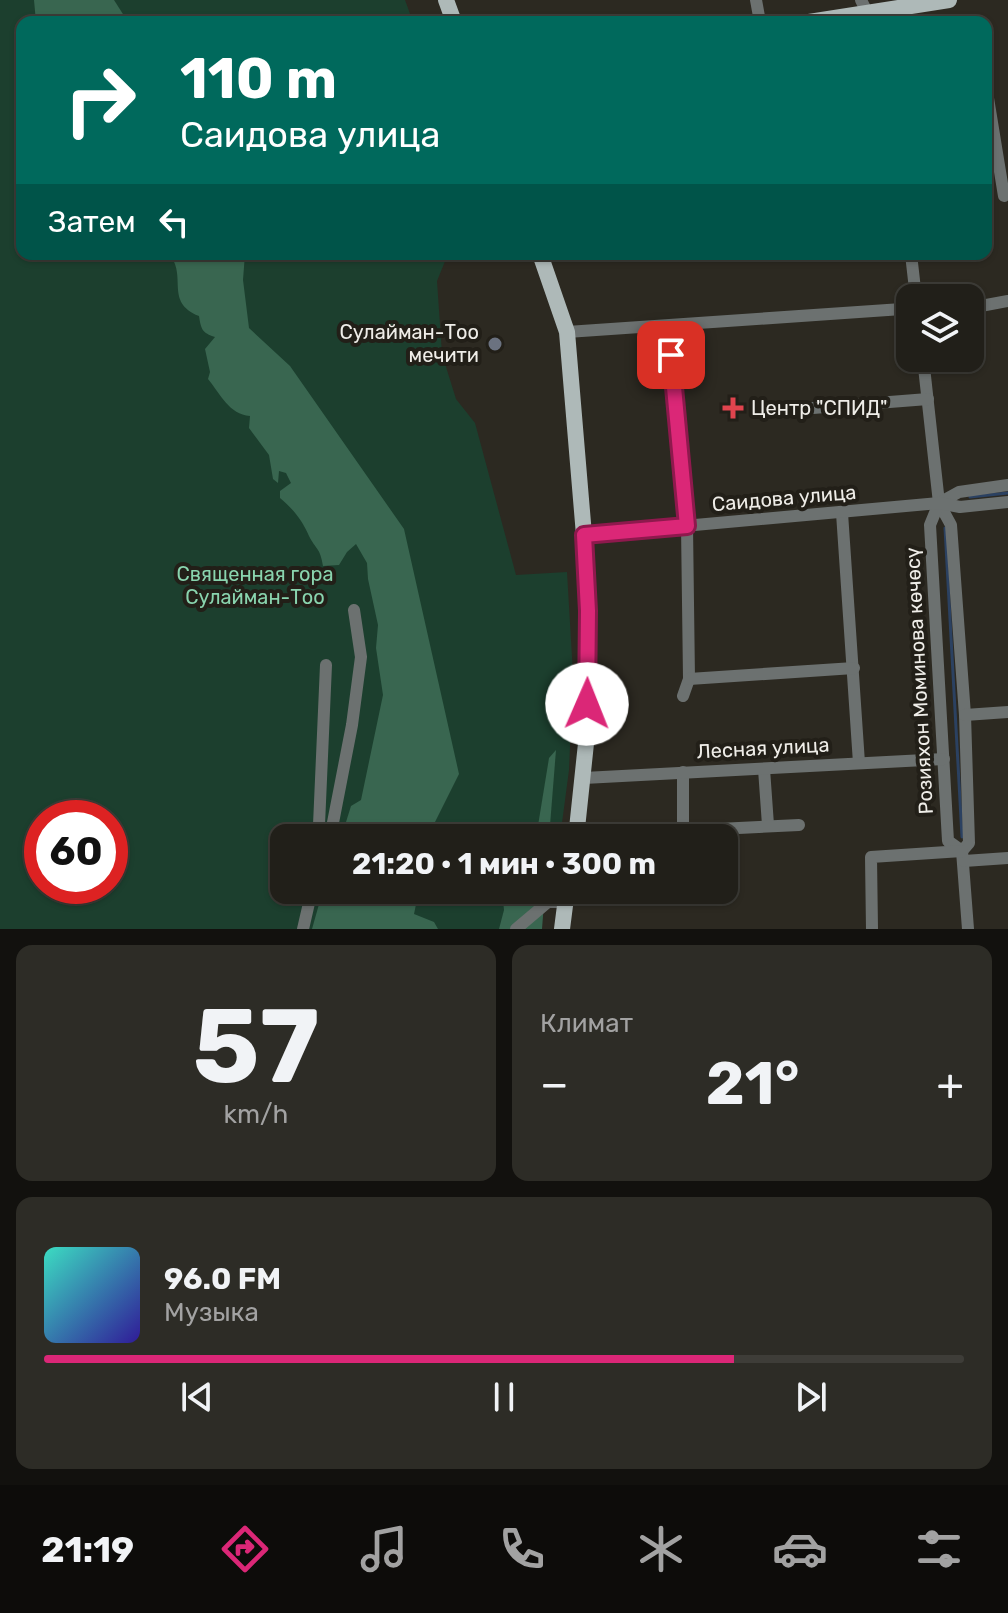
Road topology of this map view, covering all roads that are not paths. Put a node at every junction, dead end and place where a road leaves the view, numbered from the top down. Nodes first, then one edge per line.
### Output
1 (949, 0) edge
2 (866, 12) edge
3 (843, 16) edge
4 (992, 122) edge
5 (997, 153) edge
6 (1004, 196) dead end
7 (542, 260) edge
8 (912, 260) edge
9 (914, 284) edge
10 (1008, 301) edge
11 (984, 305) edge
12 (896, 309) edge
13 (668, 326) junction
14 (567, 332) junction
15 (925, 372) edge
16 (928, 399) junction
17 (800, 409) dead end
18 (1008, 485) edge
19 (1008, 502) edge
20 (939, 503) junction
21 (842, 513) junction
22 (687, 526) junction
23 (584, 535) junction
24 (354, 610) dead end
25 (326, 665) dead end
26 (854, 668) junction
27 (689, 679) junction
28 (683, 696) dead end
29 (1008, 712) edge
30 (965, 715) junction
31 (944, 759) junction
32 (859, 763) junction
33 (764, 769) junction
34 (683, 772) junction
35 (584, 778) junction
36 (318, 824) edge
37 (333, 824) edge
38 (578, 824) edge
39 (683, 824) edge
40 (768, 825) junction
41 (799, 825) dead end
42 (738, 827) edge
43 (963, 856) junction
44 (1008, 858) edge
45 (307, 904) edge
46 (546, 904) edge
47 (565, 904) edge
48 (303, 929) edge
49 (516, 929) edge
50 (562, 929) edge
51 (872, 929) edge
52 (968, 929) edge

1 - 2 main road
2 - 3 main road
4 - 5 street
5 - 6 street
7 - 14 main road
8 - 9 street
10 - 11 street
12 - 13 street
13 - 14 street
13 - 22 street
14 - 23 main road
15 - 16 street, Розияхон Моминова көчөсү
16 - 17 street
16 - 20 street, Розияхон Моминова көчөсү
18 - 20 street, Саидова улица
19 - 20 street, Саидова улица
20 - 21 street, Саидова улица
20 - 30 street, Розияхон Моминова көчөсү
20 - 31 street, Розияхон Моминова көчөсү
21 - 22 street, Саидова улица
21 - 26 street
22 - 23 street, Саидова улица
22 - 27 street
23 - 35 main road
24 - 37 street
25 - 36 street
26 - 27 street
26 - 32 street
27 - 28 street
29 - 30 street
30 - 43 street, Розияхон Моминова көчөсү
31 - 32 street, Лесная улица
31 - 43 street, Розияхон Моминова көчөсү
32 - 33 street, Лесная улица
33 - 34 street, Лесная улица
33 - 40 street
34 - 35 street, Лесная улица
34 - 39 street
35 - 38 main road
40 - 41 street
40 - 42 street
43 - 44 street
43 - 51 street
43 - 52 street, Розияхон Моминова көчөсү
45 - 48 street
46 - 49 street
47 - 50 main road

